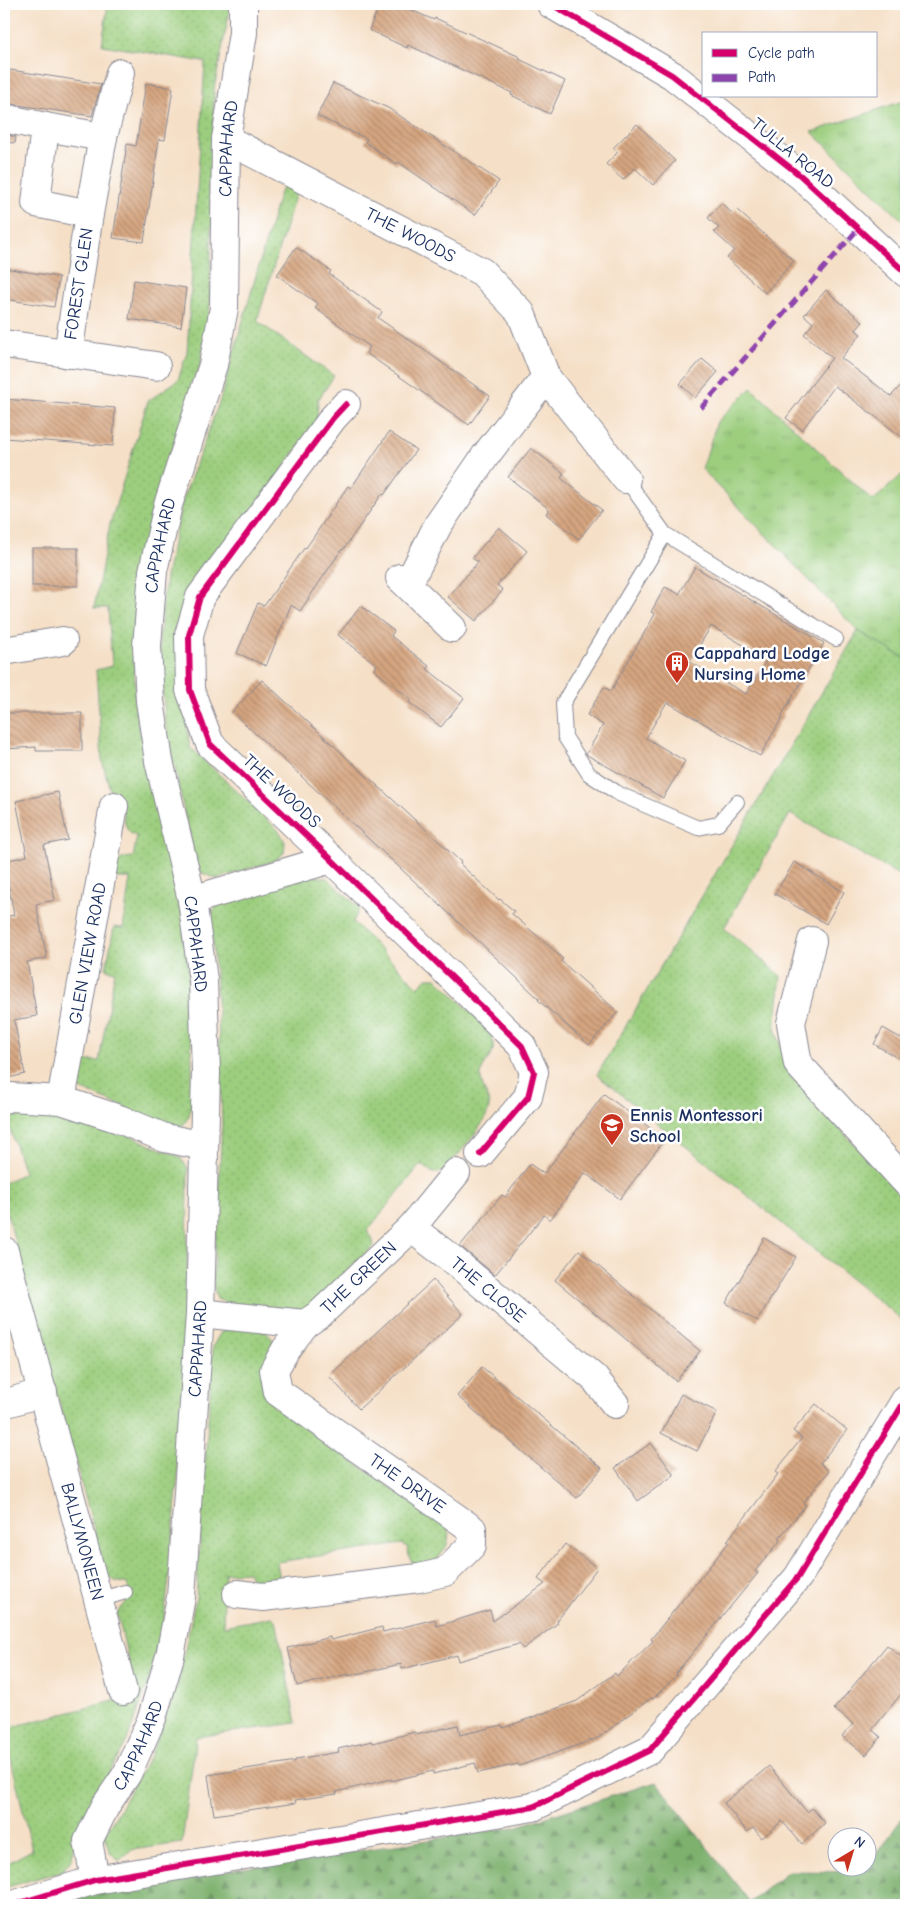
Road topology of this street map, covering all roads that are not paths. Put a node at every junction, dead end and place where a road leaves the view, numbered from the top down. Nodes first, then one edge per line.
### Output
1 (243, 4) edge
2 (261, 4) edge
3 (551, 4) edge
4 (243, 33) junction
5 (120, 73) dead end
6 (4, 118) edge
7 (44, 127) junction
8 (104, 137) junction
9 (226, 140) junction
10 (89, 214) junction
11 (906, 273) edge
12 (4, 344) edge
13 (68, 354) junction
14 (156, 366) dead end
15 (546, 377) junction
16 (346, 404) dead end
17 (626, 480) joint
18 (665, 534) junction
19 (452, 628) dead end
20 (836, 639) dead end
21 (63, 641) dead end
22 (4, 651) edge
23 (737, 802) dead end
24 (114, 806) dead end
25 (331, 859) junction
26 (192, 900) junction
27 (812, 941) dead end
28 (4, 1099) edge
29 (61, 1100) junction
30 (204, 1146) junction
31 (480, 1154) dead end
32 (456, 1173) dead end
33 (906, 1182) edge
34 (411, 1228) junction
35 (4, 1251) edge
36 (200, 1313) junction
37 (305, 1324) junction
38 (43, 1392) junction
39 (906, 1399) edge
40 (4, 1404) edge
41 (615, 1404) dead end
42 (125, 1592) dead end
43 (237, 1594) dead end
44 (99, 1600) junction
45 (124, 1691) dead end
46 (95, 1880) junction
47 (13, 1905) edge

1 - 4 street, CAPPAHARD
2 - 4 street
3 - 11 street, TULLA ROAD
4 - 9 street, CAPPAHARD
5 - 8 street, FOREST GLEN
6 - 7 street
7 - 8 street
7 - 10 street, FOREST GLEN
8 - 10 street, FOREST GLEN
9 - 15 street, THE WOODS
9 - 26 street, CAPPAHARD
10 - 13 street, FOREST GLEN
12 - 13 street, FOREST GLEN
13 - 14 street, FOREST GLEN
15 - 17 street, THE WOODS
15 - 19 street
16 - 25 street, THE WOODS
17 - 18 lane
18 - 20 lane
18 - 23 lane
21 - 22 street
24 - 29 street, GLEN VIEW ROAD
25 - 26 street
25 - 31 street, THE WOODS
26 - 30 street, CAPPAHARD
27 - 33 street
28 - 29 street
29 - 30 street
30 - 36 street, CAPPAHARD
32 - 34 street
34 - 37 street, THE GREEN
34 - 41 street, THE CLOSE
35 - 38 street, BALLYMONEEN
36 - 37 street
36 - 46 street, CAPPAHARD
37 - 43 street, THE DRIVE
38 - 40 street
38 - 44 street, BALLYMONEEN
39 - 46 street
42 - 44 lane
44 - 45 street, BALLYMONEEN
46 - 47 street

